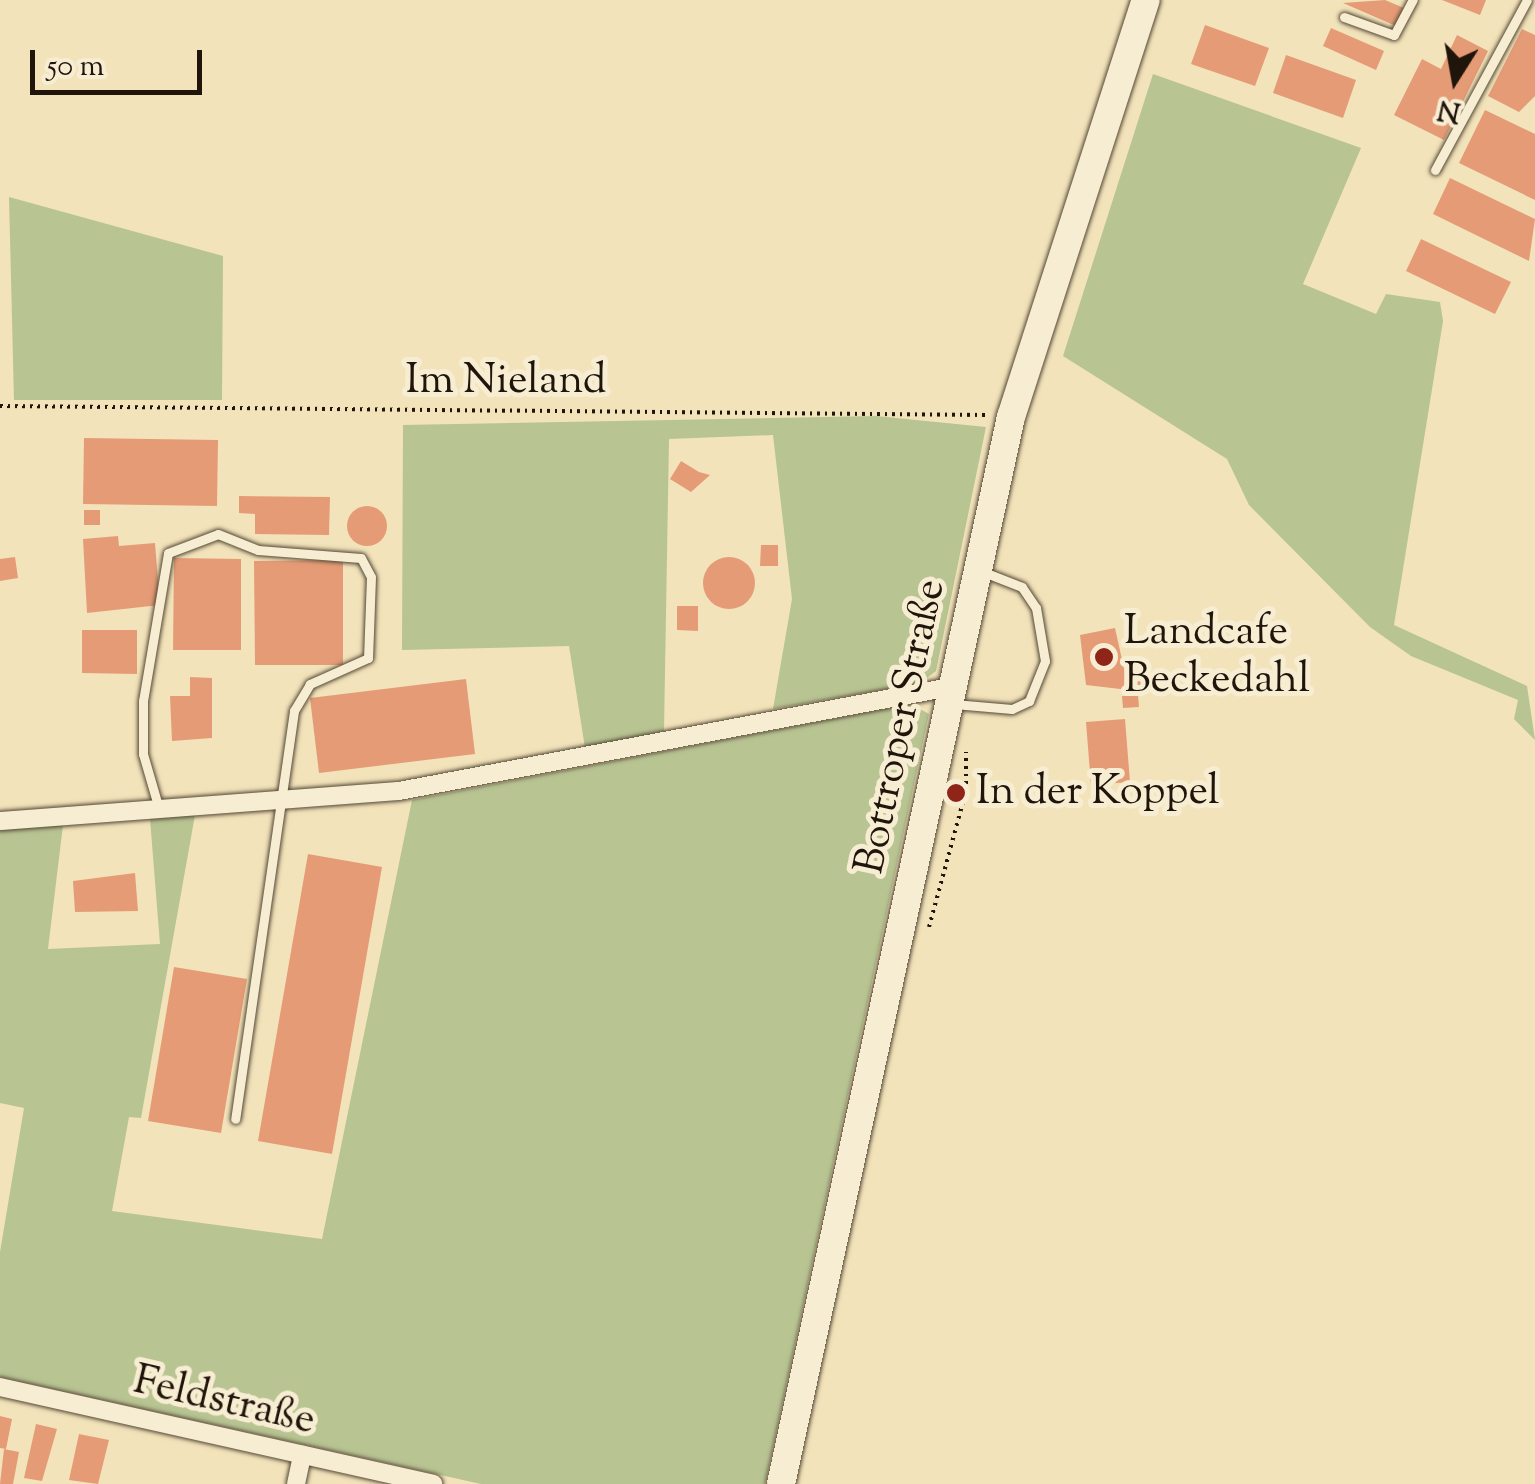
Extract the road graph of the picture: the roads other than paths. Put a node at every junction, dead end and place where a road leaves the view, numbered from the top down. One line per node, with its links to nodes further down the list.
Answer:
1 (1146, 0): 6 (main road, Bottroper Straße)
2 (1413, 0): 4 (lane)
3 (1528, 0): 5 (lane)
4 (1344, 17)
5 (1436, 170)
6 (977, 569): 7 (main road, Bottroper Straße); 7 (lane)
7 (955, 699): 8 (street); 16 (main road, Bottroper Straße)
8 (288, 800): 9 (street); 9 (lane); 11 (lane)
9 (159, 809): 10 (street)
10 (0, 820)
11 (235, 1119)
12 (0, 1387): 13 (street, Feldstraße)
13 (302, 1455): 14 (street); 15 (street, Feldstraße)
14 (296, 1484)
15 (433, 1484)
16 (781, 1484)

